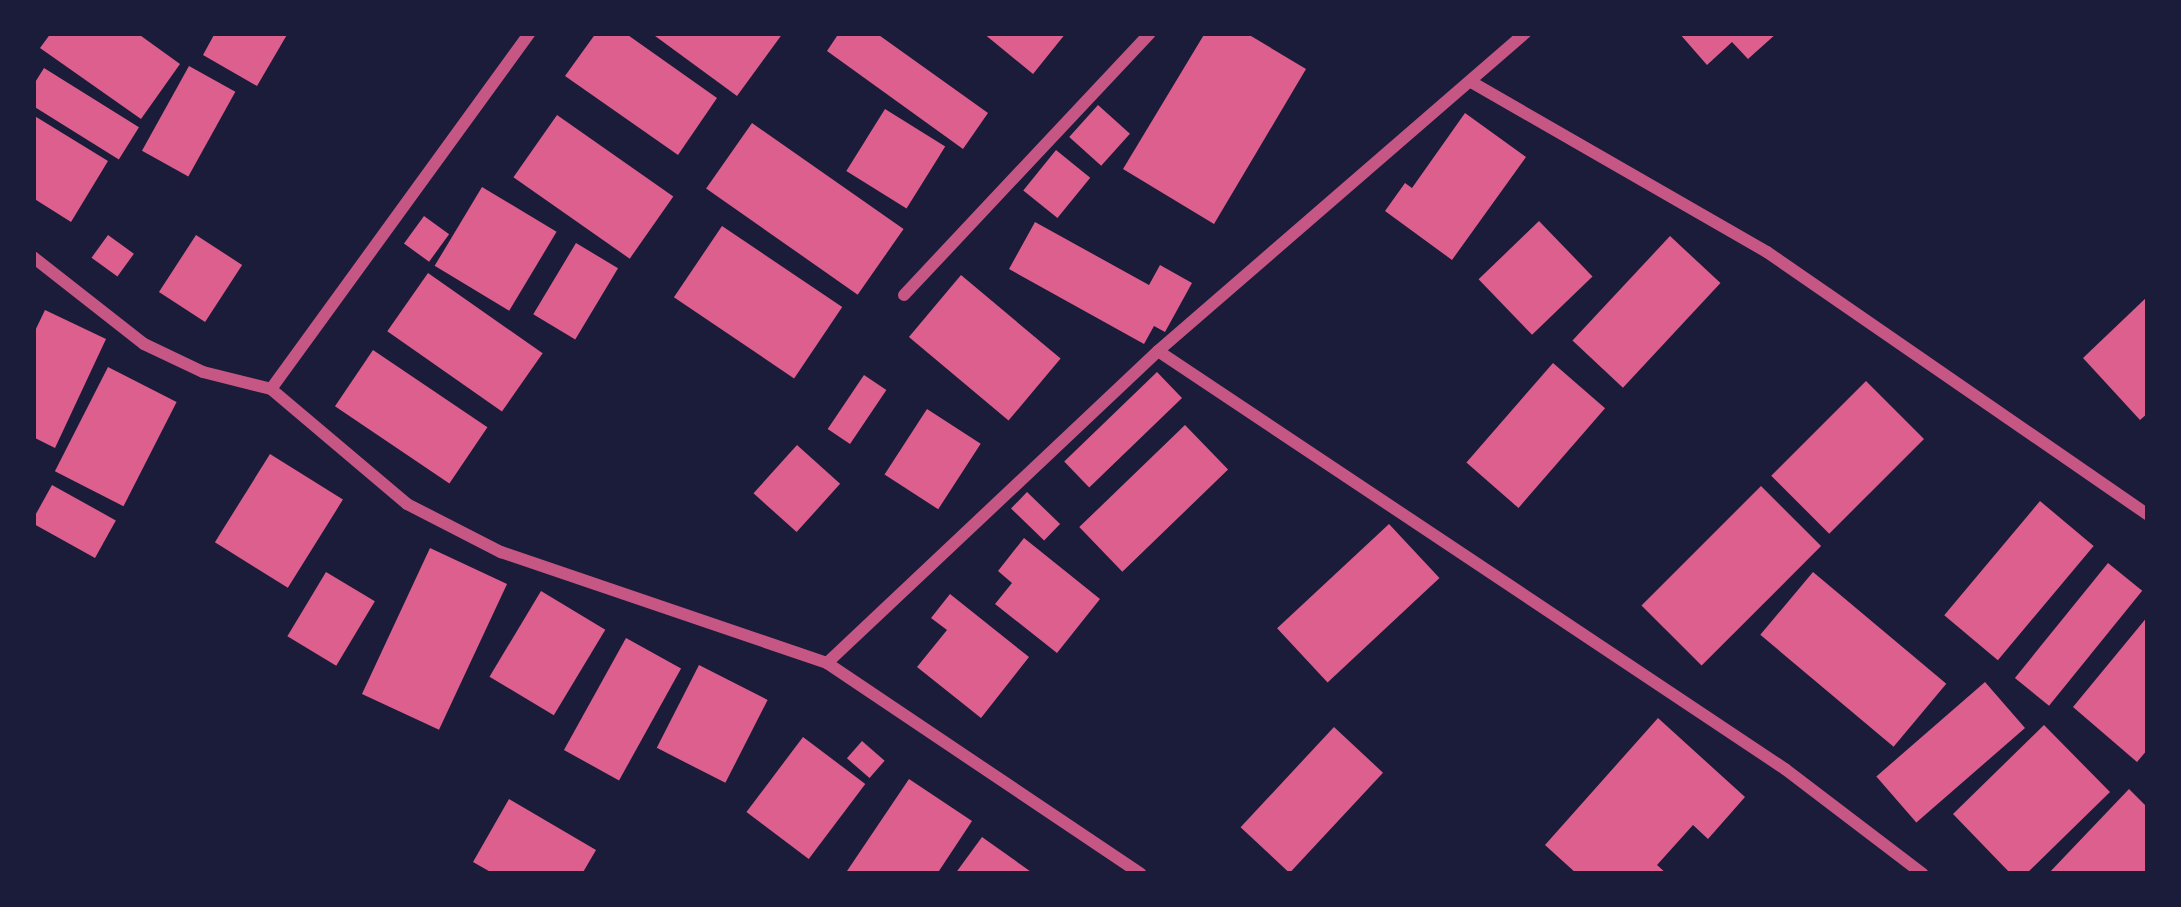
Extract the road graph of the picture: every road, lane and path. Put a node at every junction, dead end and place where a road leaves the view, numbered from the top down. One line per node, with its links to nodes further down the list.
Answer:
1 (530, 33): 8 (street)
2 (1150, 33): 6 (street)
3 (1525, 33): 4 (street)
4 (1473, 83): 7 (street); 9 (street)
5 (33, 257): 8 (street)
6 (904, 295)
7 (1159, 351): 10 (street); 12 (street)
8 (271, 389): 10 (street)
9 (2148, 515)
10 (826, 663): 11 (street)
11 (1141, 874)
12 (1923, 874)

